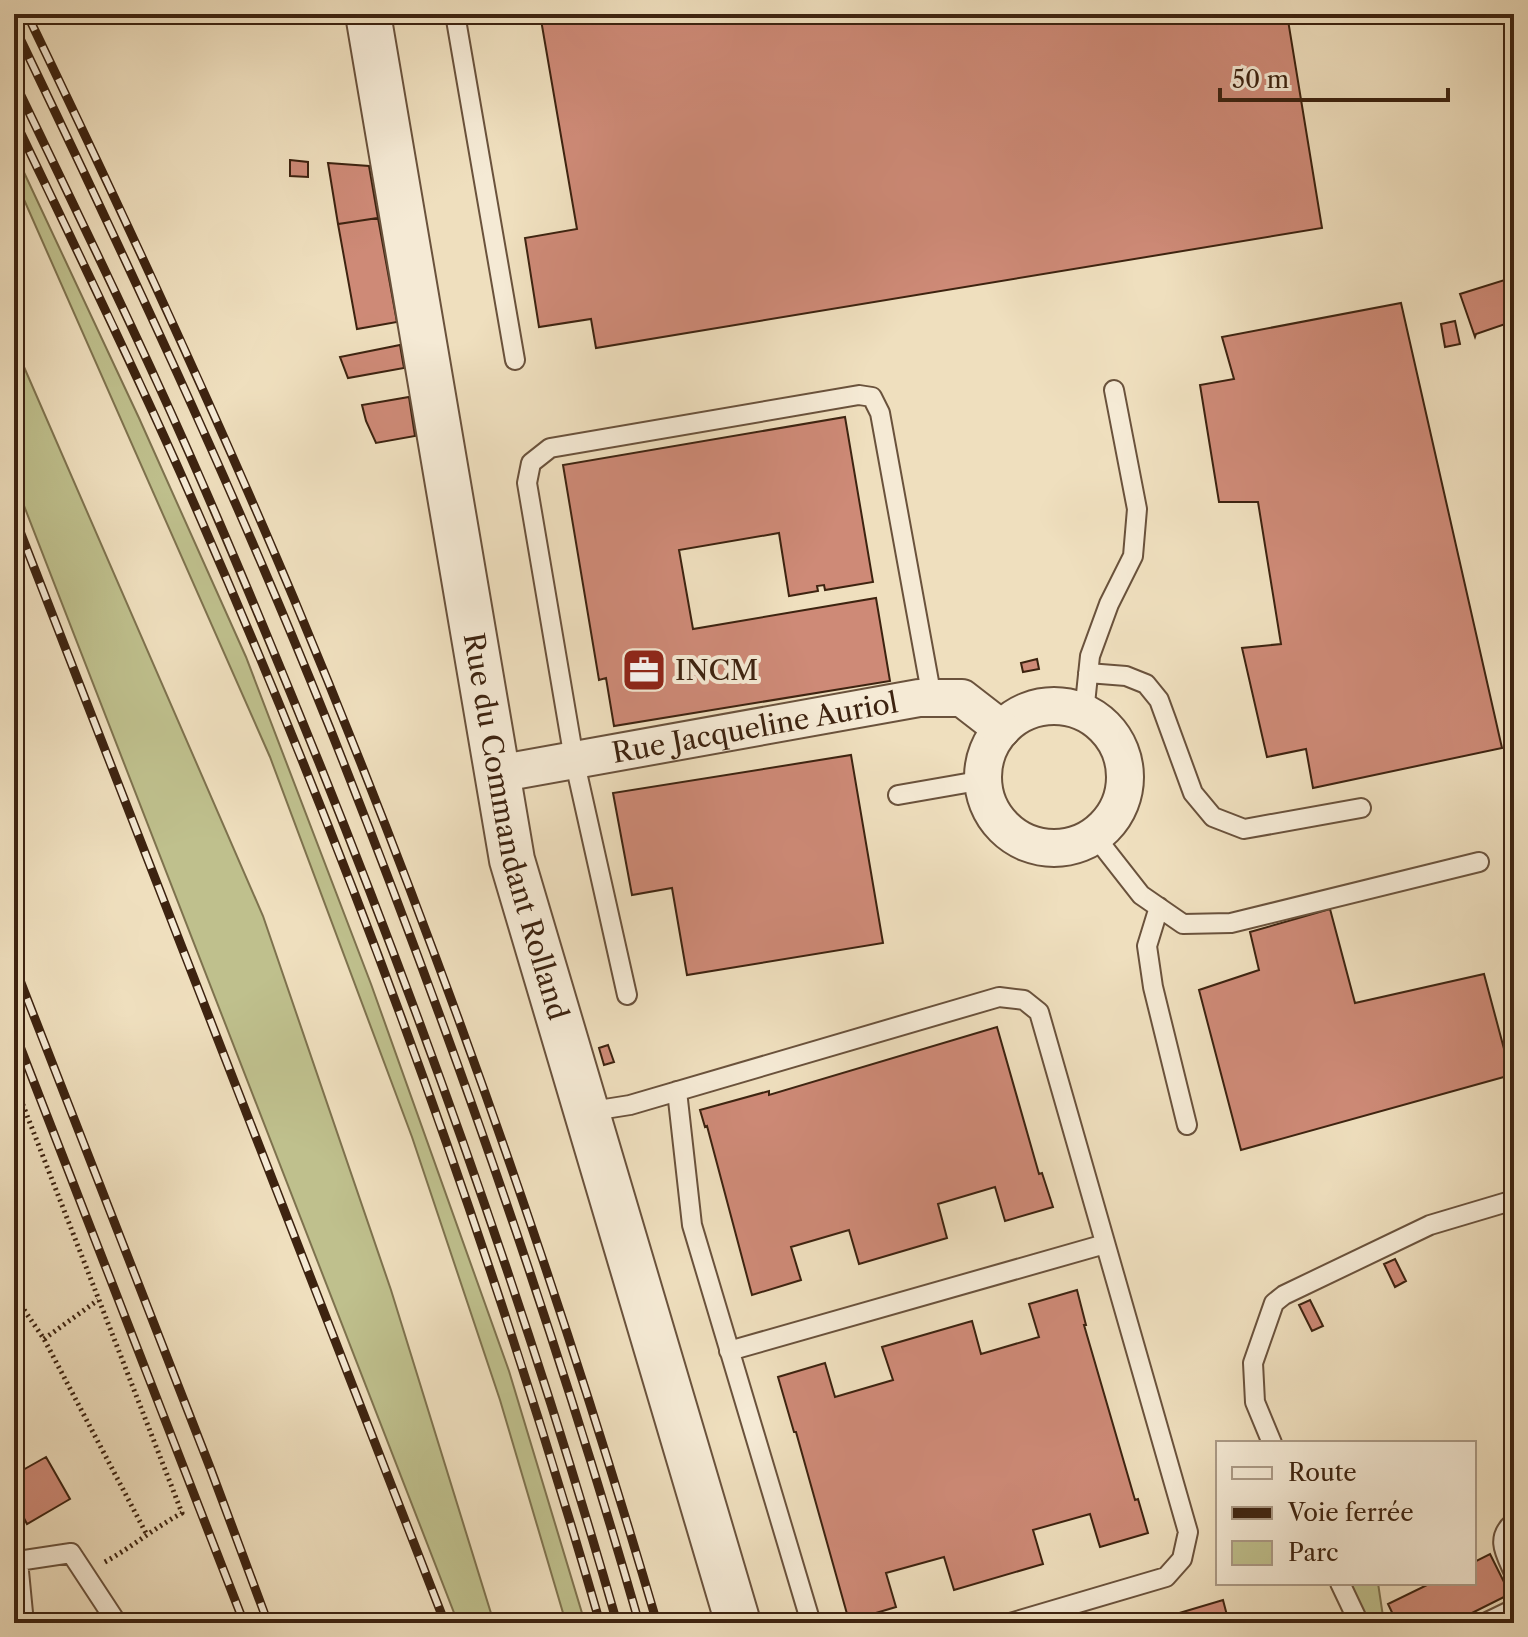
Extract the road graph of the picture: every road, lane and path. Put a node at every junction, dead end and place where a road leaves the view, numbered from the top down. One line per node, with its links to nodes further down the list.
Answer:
1 (368, 14): 10 (street, Rue du Commandant Rolland)
2 (455, 14): 3 (lane)
3 (515, 360)
4 (1114, 390): 5 (lane)
5 (1088, 673): 7 (lane); 13 (lane)
6 (932, 698): 8 (street, Rue Jacqueline Auriol); 9 (street, Rue Jacqueline Auriol); 9 (lane)
7 (1084, 713): 8 (street); 14 (street)
8 (1002, 729): 11 (street)
9 (574, 759): 10 (street, Rue Jacqueline Auriol); 17 (lane)
10 (497, 774): 20 (street, Rue du Commandant Rolland)
11 (984, 780): 12 (lane); 14 (street)
12 (898, 795)
13 (1361, 808)
14 (1094, 835): 16 (lane)
15 (1479, 862): 16 (lane)
16 (1159, 907): 21 (lane)
17 (627, 995)
18 (14, 1082): 25 (path)
19 (677, 1091): 20 (lane); 23 (lane); 27 (lane)
20 (586, 1112): 38 (street, Rue du Commandant Rolland)
21 (1187, 1125)
22 (1514, 1200): 28 (lane)
23 (1105, 1244): 27 (lane); 40 (lane)
24 (14, 1295): 26 (path)
25 (99, 1300): 26 (path); 30 (path)
26 (44, 1339): 30 (path)
27 (729, 1351): 39 (lane)
28 (1271, 1441)
29 (1514, 1522): 33 (lane)
30 (147, 1535): 32 (path)
31 (16, 1557): 32 (lane); 36 (lane)
32 (84, 1573): 37 (lane)
33 (1514, 1573)
34 (1341, 1585): 41 (lane)
35 (1514, 1609): 42 (lane)
36 (24, 1623)
37 (117, 1623)
38 (738, 1623)
39 (811, 1623)
40 (1010, 1623)
41 (1359, 1623)
42 (1485, 1623)

